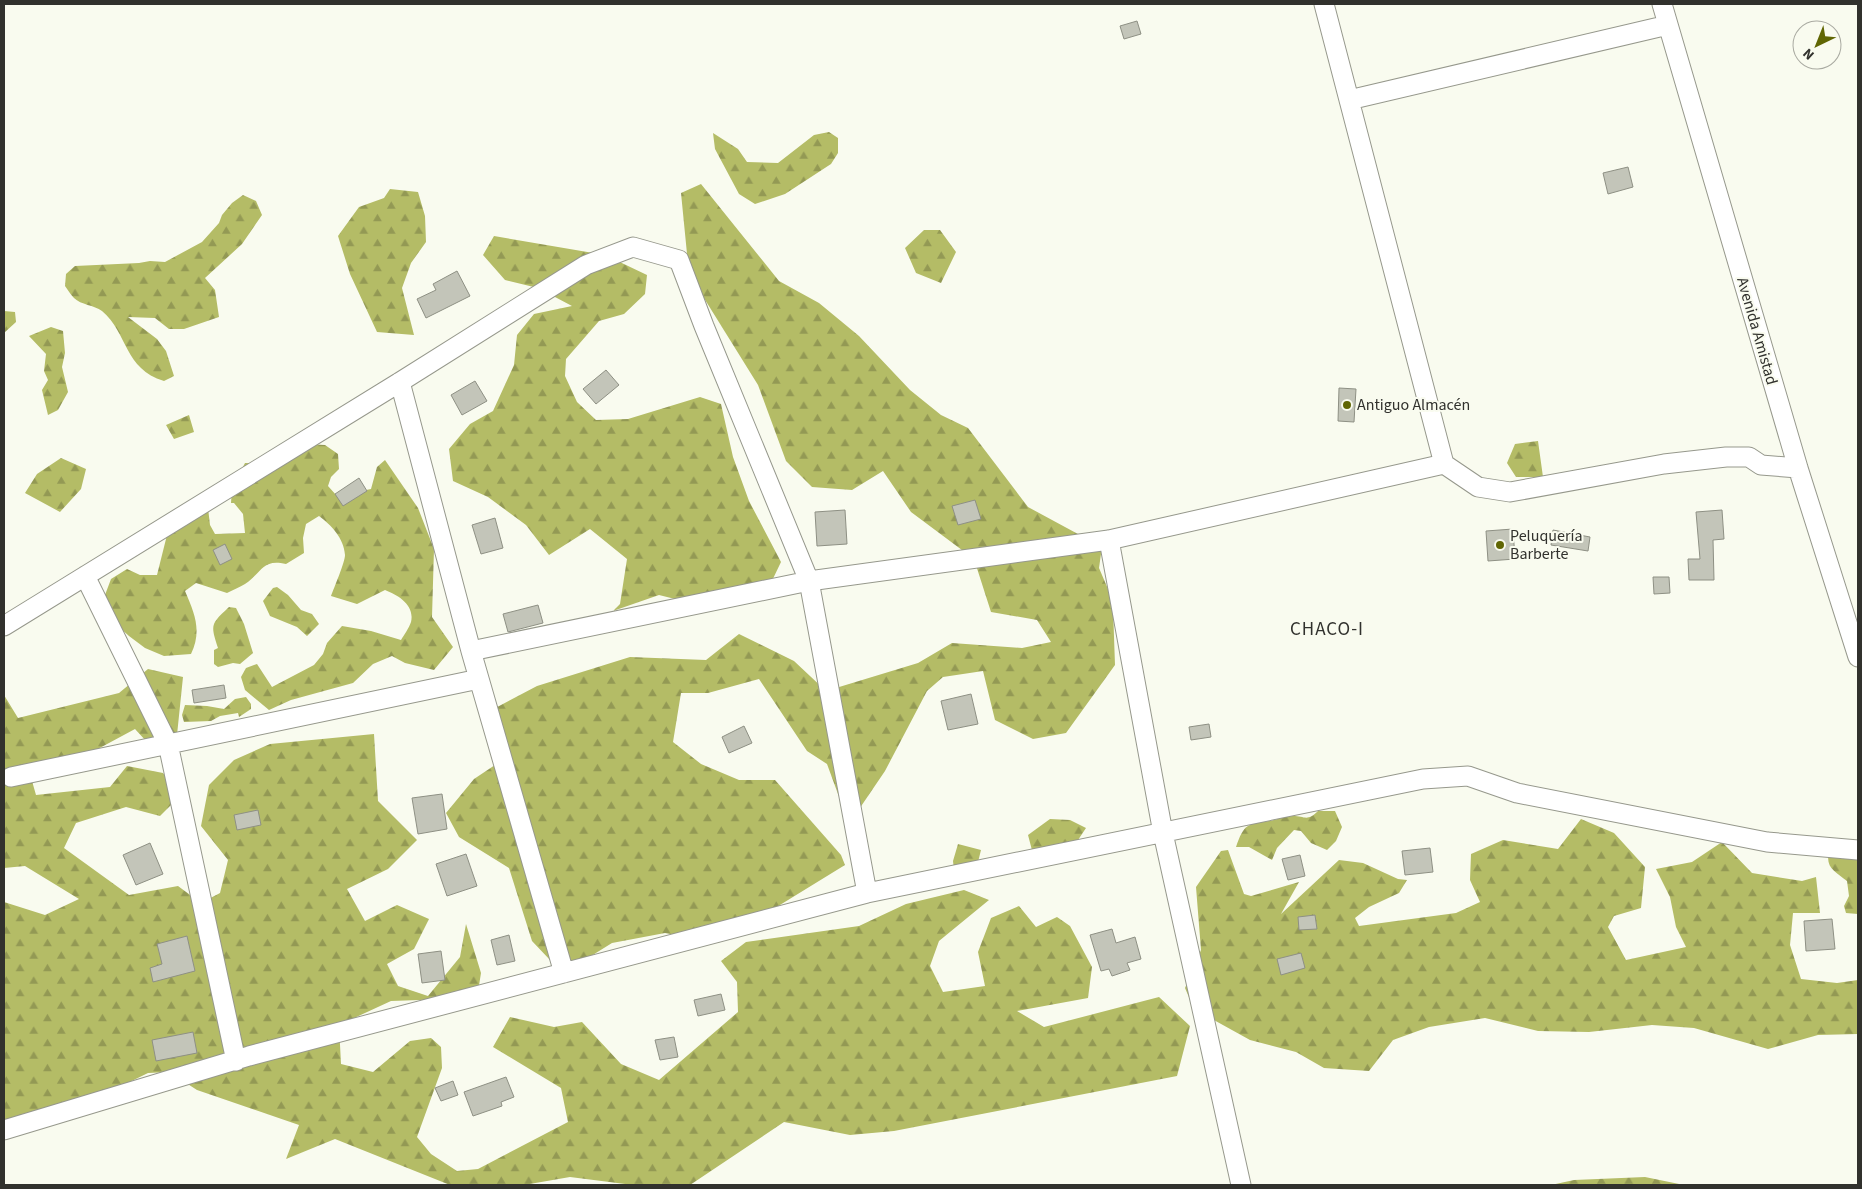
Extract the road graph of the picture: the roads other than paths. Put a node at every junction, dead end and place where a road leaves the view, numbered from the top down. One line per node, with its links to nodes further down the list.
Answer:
1 (1324, 4): 4 (street)
2 (1662, 4): 3 (street, Avenida Amistad)
3 (1668, 26): 4 (street); 7 (street, Avenida Amistad)
4 (1349, 100): 6 (street)
5 (400, 382): 9 (street); 10 (street); 12 (street)
6 (1444, 464): 7 (street); 8 (street)
7 (1798, 468): 13 (street, Avenida Amistad)
8 (1109, 540): 10 (street); 17 (street)
9 (85, 576): 11 (street); 15 (street)
10 (809, 581): 12 (street); 19 (street)
11 (4, 626)
12 (471, 651): 14 (street)
13 (1858, 656)
14 (479, 679): 15 (street); 20 (street)
15 (168, 744): 16 (street); 21 (street)
16 (11, 777)
17 (1163, 834): 18 (street); 19 (street); 23 (street)
18 (1858, 850)
19 (867, 893): 20 (street)
20 (564, 973): 21 (street)
21 (236, 1061): 22 (street)
22 (4, 1130)
23 (1240, 1185)

